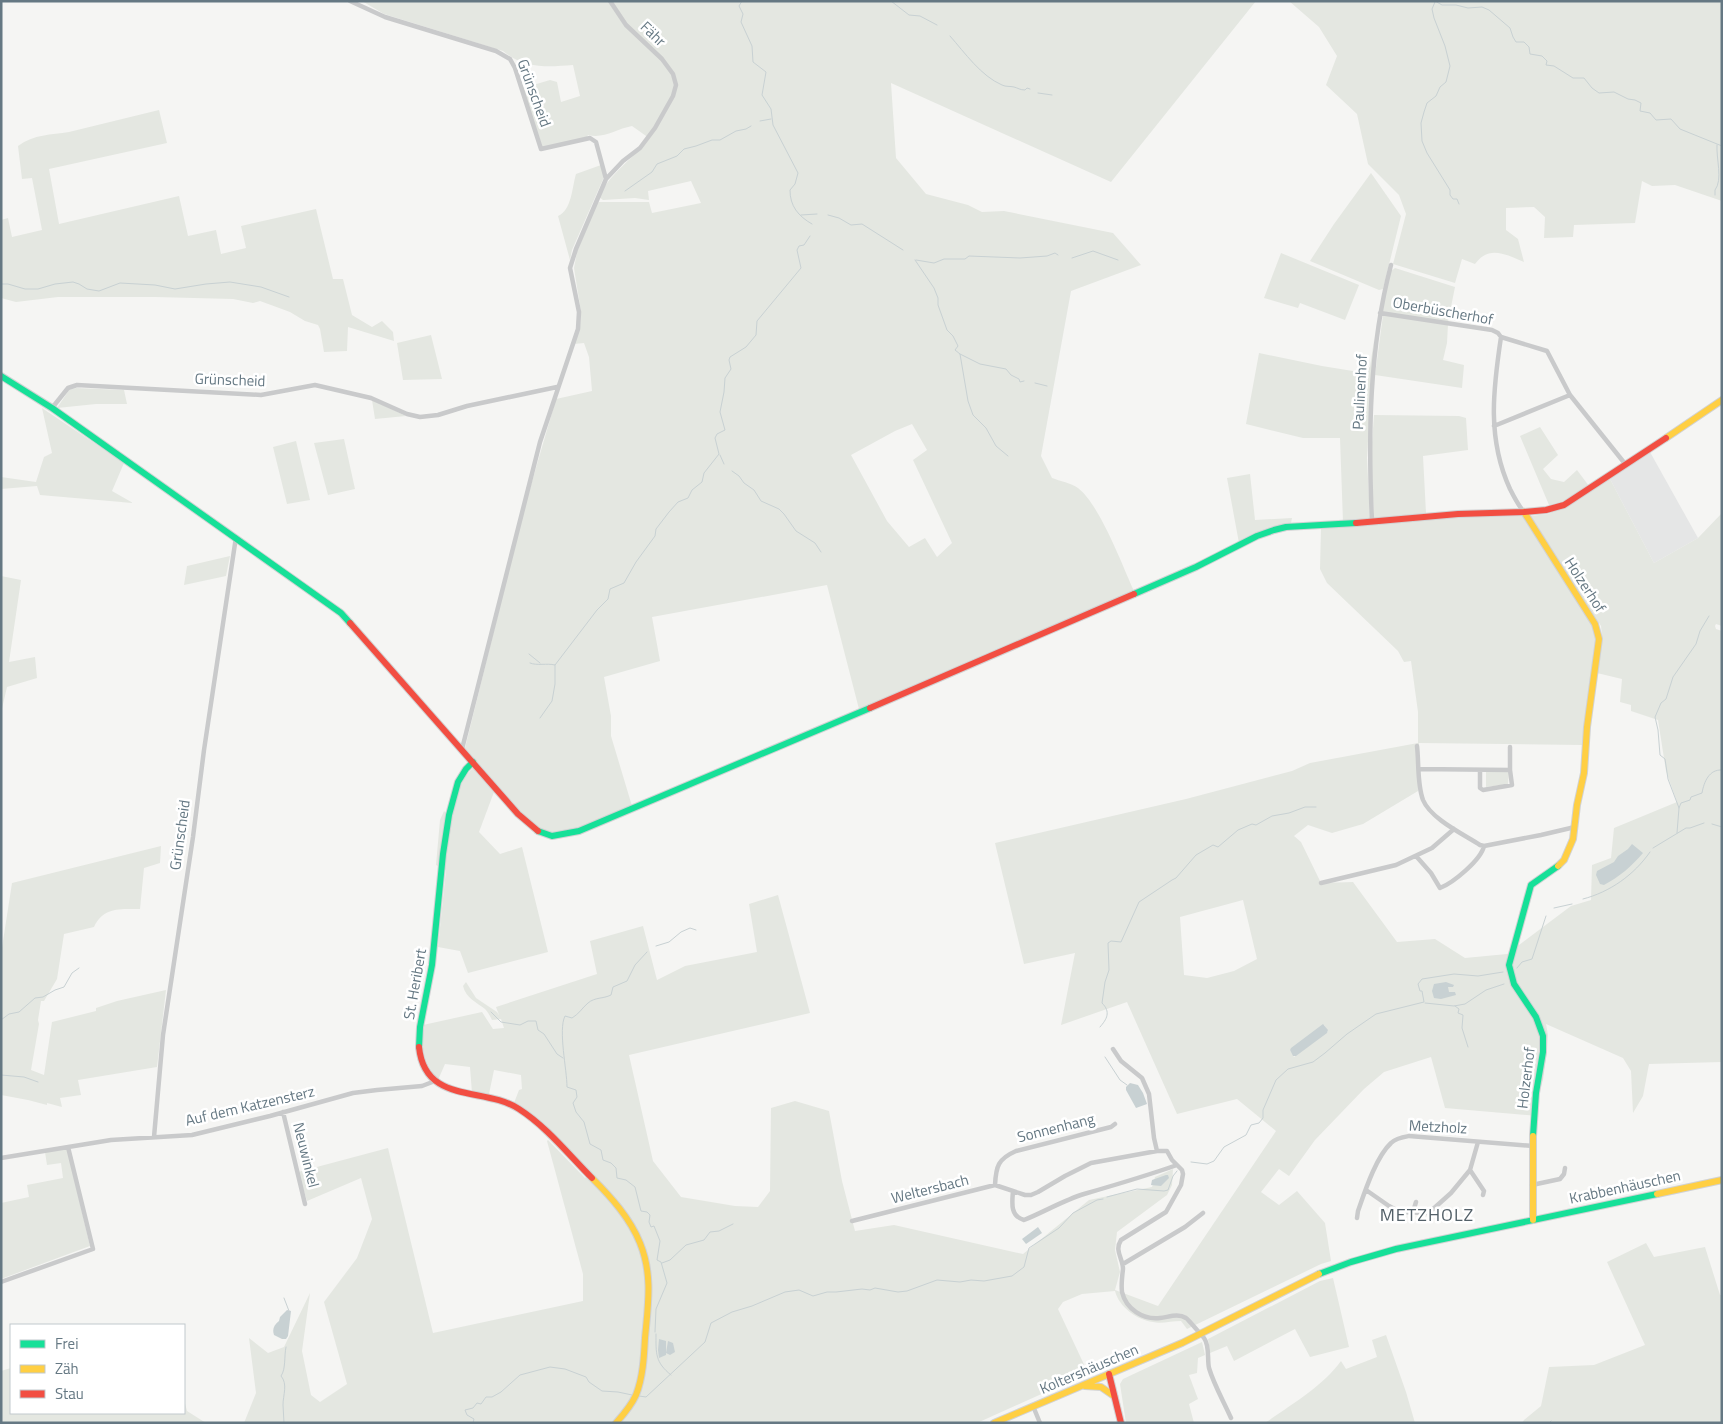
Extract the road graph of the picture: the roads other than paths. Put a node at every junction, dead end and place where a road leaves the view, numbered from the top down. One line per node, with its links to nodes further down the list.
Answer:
1 (350, 1): 3 (street, Grünscheid)
2 (610, 1): 3 (street, Fähr)
3 (606, 179): 8 (street)
4 (1391, 265): 5 (street, Paulinenhof)
5 (1380, 313): 6 (street, Oberbüscherhof); 15 (street, Paulinenhof)
6 (1501, 337): 9 (street, Oberbüscherhof); 12 (street, Oberbüscherhof)
7 (1, 376): 11 (street)
8 (558, 387): 11 (street, Grünscheid); 19 (street)
9 (1570, 395): 12 (street); 13 (street, Oberbüscherhof)
10 (1722, 400): 13 (street)
11 (52, 408): 16 (street)
12 (1494, 426): 14 (street, Oberbüscherhof)
13 (1626, 465): 14 (street)
14 (1524, 512): 15 (street); 24 (street, Holzerhof)
15 (1372, 521): 20 (street)
16 (236, 537): 19 (street); 33 (street, Grünscheid)
17 (1418, 746): 21 (street)
18 (1510, 747): 23 (street)
19 (462, 749): 20 (street)
20 (473, 762): 30 (street, St. Heribert)
21 (1419, 770): 22 (street); 25 (street)
22 (1480, 770): 23 (street); 23 (street)
23 (1510, 770)
24 (1575, 827): 26 (street); 35 (street, Holzerhof)
25 (1454, 829): 26 (street); 27 (street)
26 (1484, 846): 27 (street)
27 (1416, 856): 28 (street)
28 (1321, 884)
29 (1113, 1049): 37 (street)
30 (435, 1081): 31 (street, Auf dem Katzensterz); 63 (street)
31 (283, 1112): 33 (street, Auf dem Katzensterz); 49 (street, Neuwinkel)
32 (1115, 1124): 43 (street, Sonnenhang)
33 (154, 1137): 36 (street, Auf dem Katzensterz)
34 (1478, 1142): 35 (street, Metzholz); 41 (street, Metzholz); 45 (street, Metzholz)
35 (1533, 1146): 44 (street, Holzerhof)
36 (68, 1147): 38 (street, Auf dem Katzensterz); 56 (street)
37 (1157, 1150): 39 (street); 46 (street)
38 (1, 1158)
39 (1177, 1165): 46 (street); 55 (street)
40 (1564, 1168): 44 (street)
41 (1470, 1170): 47 (street); 50 (street, Metzholz)
42 (1722, 1180): 53 (street, Krabbenhäuschen)
43 (995, 1185): 46 (street); 54 (street, Weltersbach)
44 (1532, 1185): 53 (street, Holzerhof)
45 (1366, 1190): 50 (street, Metzholz); 52 (street, Metzholz)
46 (1013, 1191)
47 (1483, 1195)
48 (1416, 1202): 50 (street)
49 (305, 1204)
50 (1413, 1212)
51 (1203, 1213): 55 (street)
52 (1357, 1218)
53 (1533, 1220): 57 (street, Koltershäuschen)
54 (852, 1221)
55 (1123, 1264): 57 (street)
56 (1, 1282)
57 (1197, 1336): 58 (street, Koltershäuschen); 62 (street)
58 (1109, 1374): 59 (street, Koltershäuschen); 60 (street)
59 (1082, 1386): 60 (street); 61 (street, Koltershäuschen)
60 (1115, 1397): 66 (street)
61 (1033, 1406): 64 (street, Koltershäuschen); 65 (street)
62 (1231, 1418)
63 (616, 1423)
64 (994, 1423)
65 (1040, 1423)
66 (1121, 1423)

